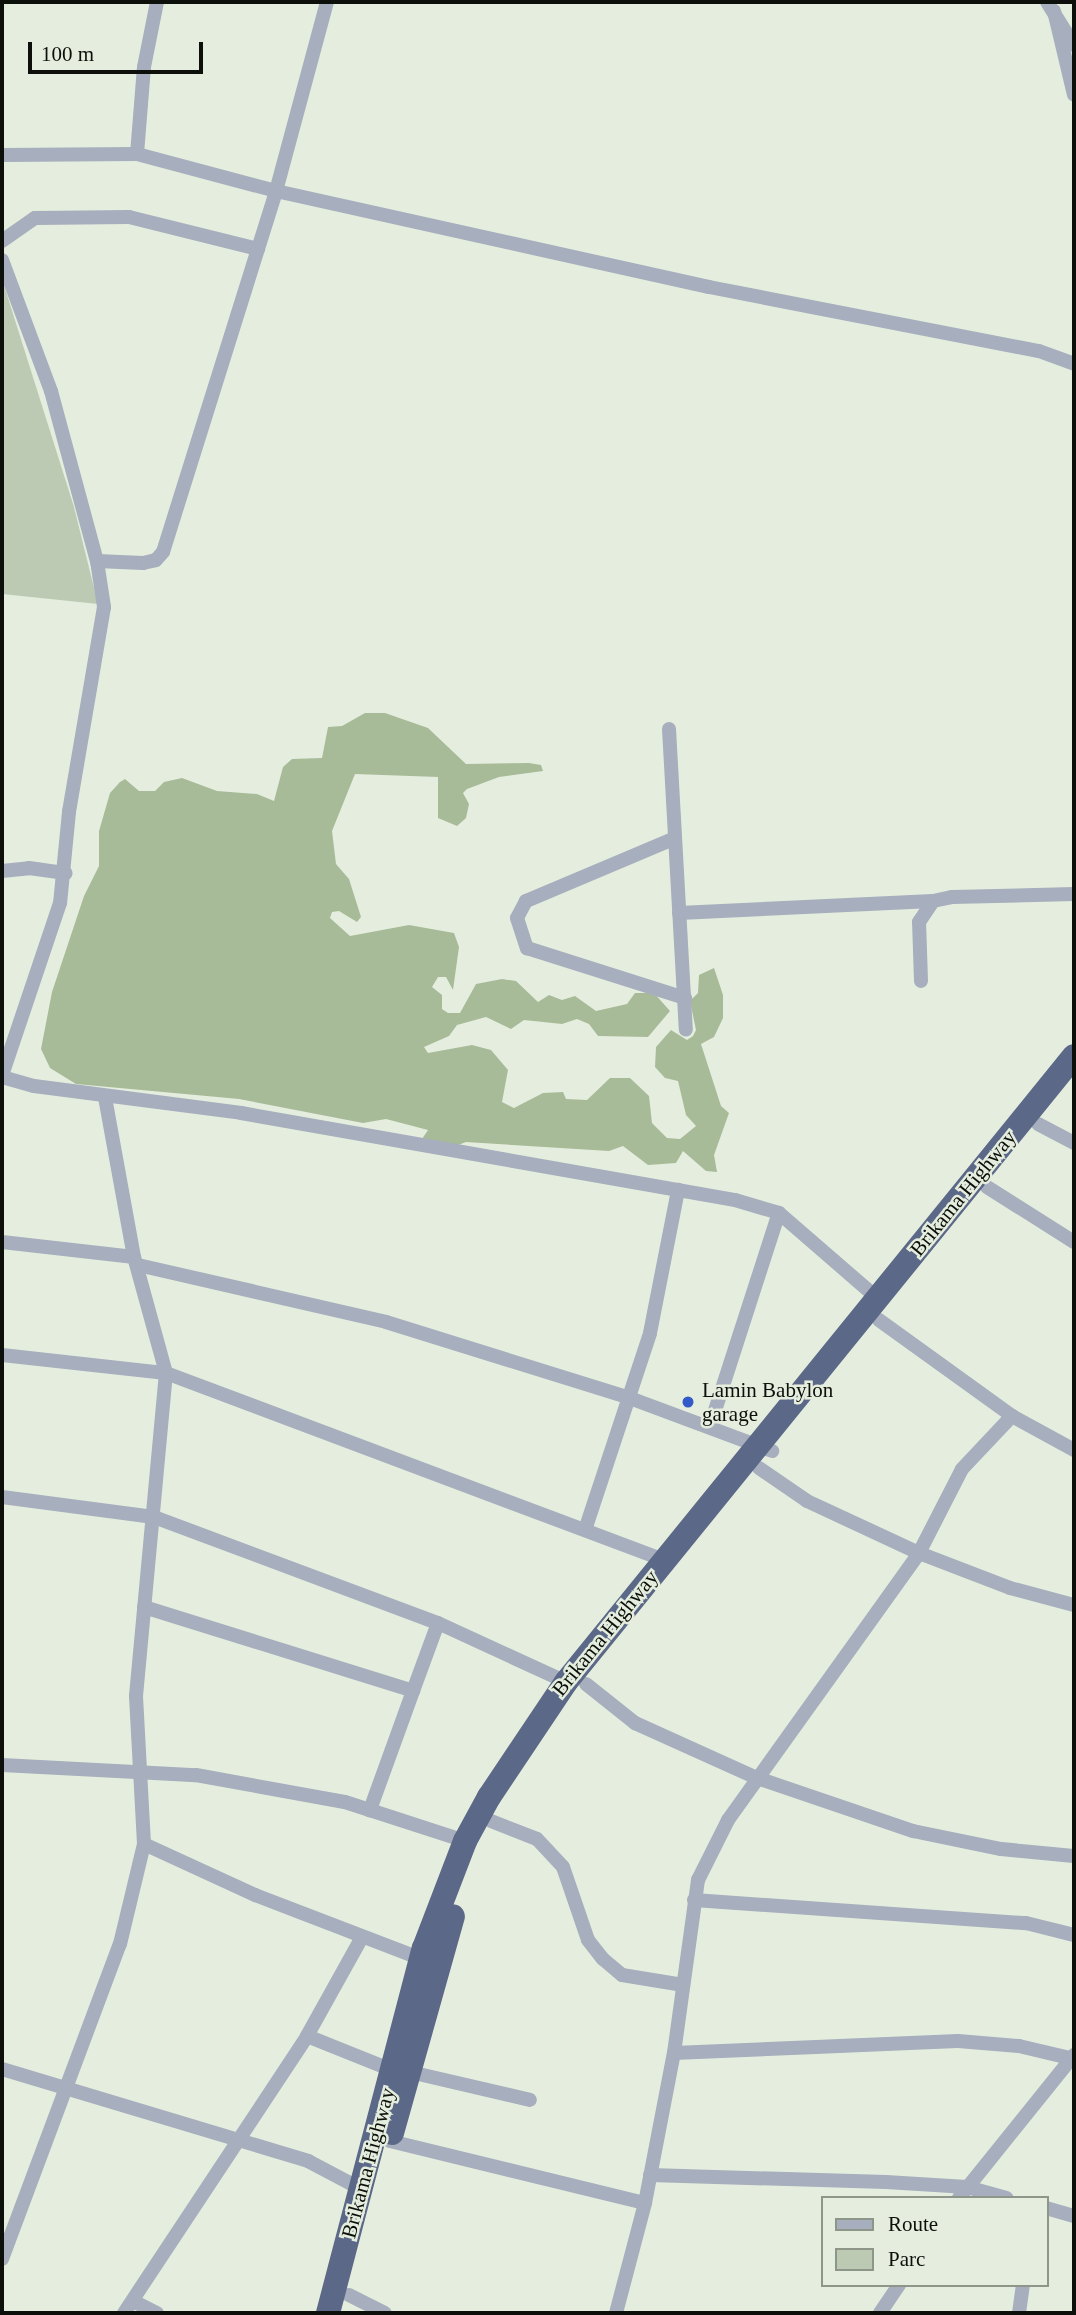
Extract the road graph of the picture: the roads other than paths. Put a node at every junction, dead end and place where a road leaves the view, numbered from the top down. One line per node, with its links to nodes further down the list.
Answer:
1 (157, 2): 6 (street)
2 (327, 2): 8 (street)
3 (1050, 7): 4 (street); 5 (street)
4 (1074, 46)
5 (1074, 95)
6 (137, 154): 7 (street); 8 (street)
7 (2, 155)
8 (276, 191): 10 (street); 12 (street)
9 (2, 241): 10 (street)
10 (258, 249): 13 (street)
11 (2, 260): 13 (street)
12 (1074, 364)
13 (97, 561): 17 (street)
14 (669, 729): 15 (street)
15 (673, 839): 20 (street); 22 (street)
16 (2, 871): 17 (street)
17 (66, 873): 25 (street)
18 (1074, 894): 19 (street)
19 (933, 901): 20 (street); 21 (street)
20 (679, 913): 22 (street)
21 (921, 981)
22 (685, 998): 23 (street)
23 (686, 1030)
24 (1074, 1056): 36 (highway, Brikama Highway)
25 (2, 1076): 27 (street)
26 (1074, 1079): 28 (highway, Brikama Highway)
27 (105, 1098): 31 (street); 35 (street)
28 (1038, 1124): 29 (street); 30 (highway, Brikama Highway)
29 (1074, 1143)
30 (987, 1187): 34 (street); 36 (highway, Brikama Highway)
31 (678, 1189): 32 (street); 39 (street)
32 (779, 1213): 36 (street); 41 (street)
33 (2, 1242): 35 (street)
34 (1074, 1242)
35 (136, 1261): 38 (street); 39 (street)
36 (878, 1309): 40 (street); 43 (highway, Brikama Highway)
37 (2, 1355): 38 (street)
38 (166, 1373): 45 (street); 46 (street)
39 (627, 1397): 41 (street); 46 (street)
40 (1012, 1416): 42 (street); 47 (street)
41 (710, 1426): 43 (street)
42 (1074, 1450)
43 (762, 1455): 47 (street); 48 (highway, Brikama Highway); 52 (highway, Brikama Highway)
44 (2, 1497): 45 (street)
45 (154, 1517): 50 (street); 51 (street)
46 (585, 1530): 48 (street)
47 (919, 1553): 49 (street); 56 (street)
48 (664, 1560): 52 (highway, Brikama Highway)
49 (1074, 1605)
50 (144, 1607): 53 (street); 55 (street)
51 (438, 1623): 52 (street); 53 (street)
52 (576, 1683): 56 (street); 58 (highway, Brikama Highway); 59 (highway, Brikama Highway)
53 (413, 1691): 57 (street)
54 (2, 1765): 55 (street)
55 (138, 1771): 57 (street); 60 (street)
56 (757, 1777): 61 (street); 62 (street)
57 (370, 1810): 59 (street)
58 (491, 1821): 66 (street); 71 (highway, Brikama Highway)
59 (465, 1841): 65 (highway, Brikama Highway)
60 (144, 1844): 64 (street); 72 (street)
61 (1074, 1856)
62 (694, 1900): 63 (street); 66 (street)
63 (1074, 1935)
64 (362, 1937): 65 (street); 67 (street)
65 (422, 1959): 71 (highway, Brikama Highway)
66 (683, 1985): 68 (street)
67 (307, 2036): 71 (street); 74 (street)
68 (674, 2053): 69 (street); 76 (street)
69 (1073, 2057): 78 (street)
70 (2, 2069): 72 (street)
71 (401, 2071): 73 (street); 75 (highway, Brikama Highway); 77 (highway, Brikama Highway)
72 (67, 2088): 74 (street); 83 (street)
73 (530, 2100)
74 (240, 2139): 77 (street); 87 (street)
75 (390, 2141): 80 (street); 86 (highway, Brikama Highway)
76 (650, 2175): 78 (street); 80 (street)
77 (360, 2189): 89 (highway, Brikama Highway)
78 (963, 2192): 79 (street)
79 (992, 2196)
80 (645, 2203): 91 (street)
81 (1048, 2209): 82 (street)
82 (1074, 2216)
83 (2, 2259)
84 (898, 2287): 92 (street)
85 (1023, 2287): 93 (street)
86 (347, 2304): 90 (street)
87 (129, 2307): 88 (street)
88 (158, 2313)
89 (328, 2313)
90 (385, 2313)
91 (616, 2313)
92 (880, 2313)
93 (1019, 2313)

